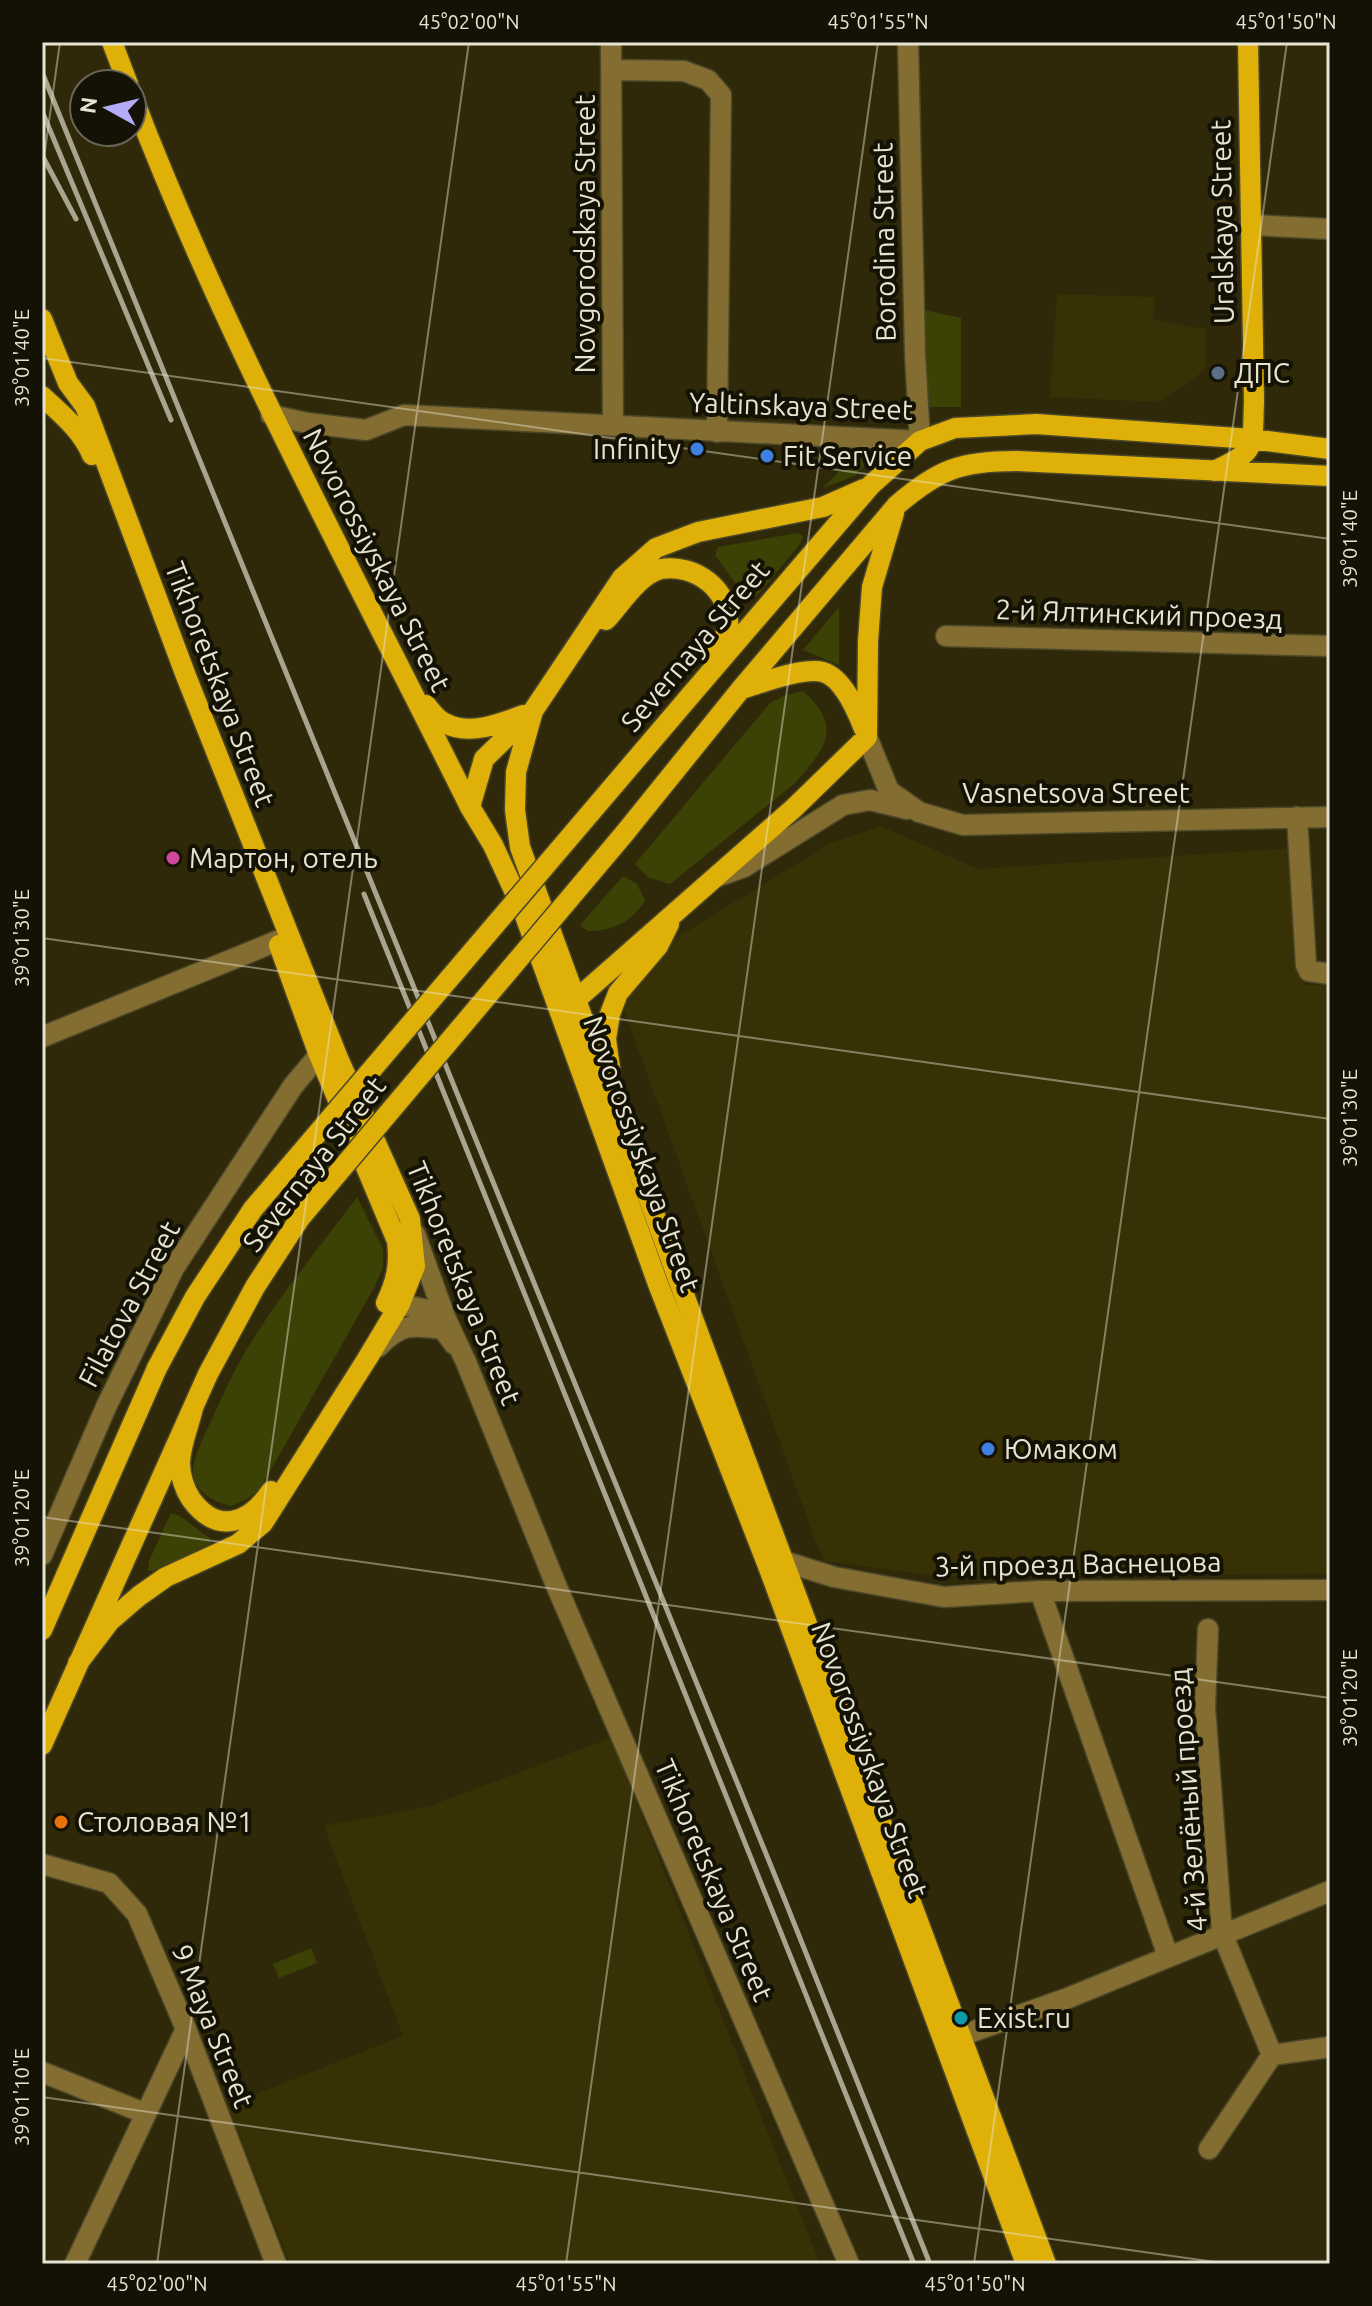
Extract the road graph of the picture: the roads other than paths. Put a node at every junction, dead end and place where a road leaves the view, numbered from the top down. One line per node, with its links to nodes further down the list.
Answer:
1 (112, 42): 5 (main road)
2 (611, 42): 6 (street, Novgorodskaya Street)
3 (908, 42): 16 (street, Borodina Street)
4 (1248, 42): 8 (main road, Uralskaya Street)
5 (122, 68)
6 (613, 70): 13 (street, Novgorodskaya Street); 14 (street)
7 (148, 137): 12 (main road, Novorossiyskaya Street)
8 (1251, 225): 9 (street); 15 (main road, Uralskaya Street)
9 (1330, 229)
10 (42, 319): 43 (main road, Tikhoretskaya Street)
11 (42, 396): 37 (main road, Tikhoretskaya Street)
12 (271, 415): 13 (street, Yaltinskaya Street); 27 (main road, Novorossiyskaya Street)
13 (613, 426): 14 (street, Yaltinskaya Street)
14 (717, 432): 16 (street, Yaltinskaya Street)
15 (1252, 439): 16 (main road, Yaltinskaya Street); 17 (main road, Yaltinskaya Street); 18 (main road)
16 (920, 441): 20 (main road, Severnaya Street)
17 (1330, 449)
18 (1210, 473): 19 (main road); 21 (main road, Severnaya Street)
19 (1330, 476)
20 (871, 485): 24 (main road, Severnaya Street); 25 (main road, Severnaya Street)
21 (897, 505): 26 (main road, Severnaya Street); 29 (main road)
22 (946, 636): 23 (street, 2-й Ялтинский проезд)
23 (1330, 646)
24 (565, 666): 25 (main road); 28 (main road, Severnaya Street)
25 (706, 677): 55 (main road, Severnaya Street, bridge)
26 (741, 689): 29 (main road); 49 (main road, Severnaya Street, bridge)
27 (412, 690): 28 (main road); 30 (main road, Novorossiyskaya Street)
28 (533, 711): 30 (main road, Severnaya Street); 36 (main road, Severnaya Street)
29 (867, 737): 31 (street, Vasnetsova Street); 34 (main road)
30 (470, 807): 39 (main road, Novorossiyskaya Street)
31 (919, 812): 32 (street, Vasnetsova Street); 34 (street)
32 (1297, 817): 33 (street, Vasnetsova Street); 38 (street)
33 (1330, 817)
34 (716, 877): 35 (main road)
35 (674, 913): 39 (main road); 42 (main road)
36 (544, 914): 39 (main road, Novorossiyskaya Street)
37 (277, 941): 40 (street); 41 (main road, Tikhoretskaya Street)
38 (1330, 974)
39 (569, 1005): 42 (main road, Novorossiyskaya Street); 51 (main road, Novorossiyskaya Street)
40 (42, 1037)
41 (319, 1055): 44 (main road, Tikhoretskaya Street); 50 (street, Filatova Street)
42 (612, 1100): 51 (main road, Novorossiyskaya Street)
43 (410, 1219): 45 (main road); 47 (street, Tikhoretskaya Street)
44 (397, 1241): 45 (street); 46 (main road)
45 (415, 1271): 46 (main road); 47 (street)
46 (394, 1303): 47 (street); 48 (main road); 49 (main road)
47 (444, 1323): 48 (street); 71 (street, Tikhoretskaya Street)
48 (367, 1359): 56 (main road)
49 (193, 1408): 56 (main road, Severnaya Street)
50 (44, 1544)
51 (775, 1564): 53 (street, 3-й проезд Васнецова); 63 (main road, Novorossiyskaya Street)
52 (1330, 1590): 53 (street, 3-й проезд Васнецова)
53 (1040, 1591): 61 (street)
54 (1208, 1629): 60 (street, 4-й Зелёный проезд)
55 (42, 1630)
56 (78, 1663): 57 (main road, Severnaya Street)
57 (42, 1745)
58 (42, 1864): 62 (street, 9 Maya Street)
59 (1330, 1891): 60 (street)
60 (1222, 1933): 61 (street); 65 (street, 4-й Зелёный проезд)
61 (1168, 1956): 63 (street)
62 (186, 2029): 67 (street); 70 (street, 9 Maya Street)
63 (951, 2039): 72 (main road, Novorossiyskaya Street); 73 (main road, Novorossiyskaya Street)
64 (1330, 2047): 65 (street)
65 (1272, 2055): 68 (street)
66 (42, 2072): 67 (street)
67 (144, 2113): 69 (street)
68 (1209, 2149)
69 (75, 2264)
70 (276, 2264)
71 (849, 2264)
72 (1026, 2264)
73 (1046, 2264)

